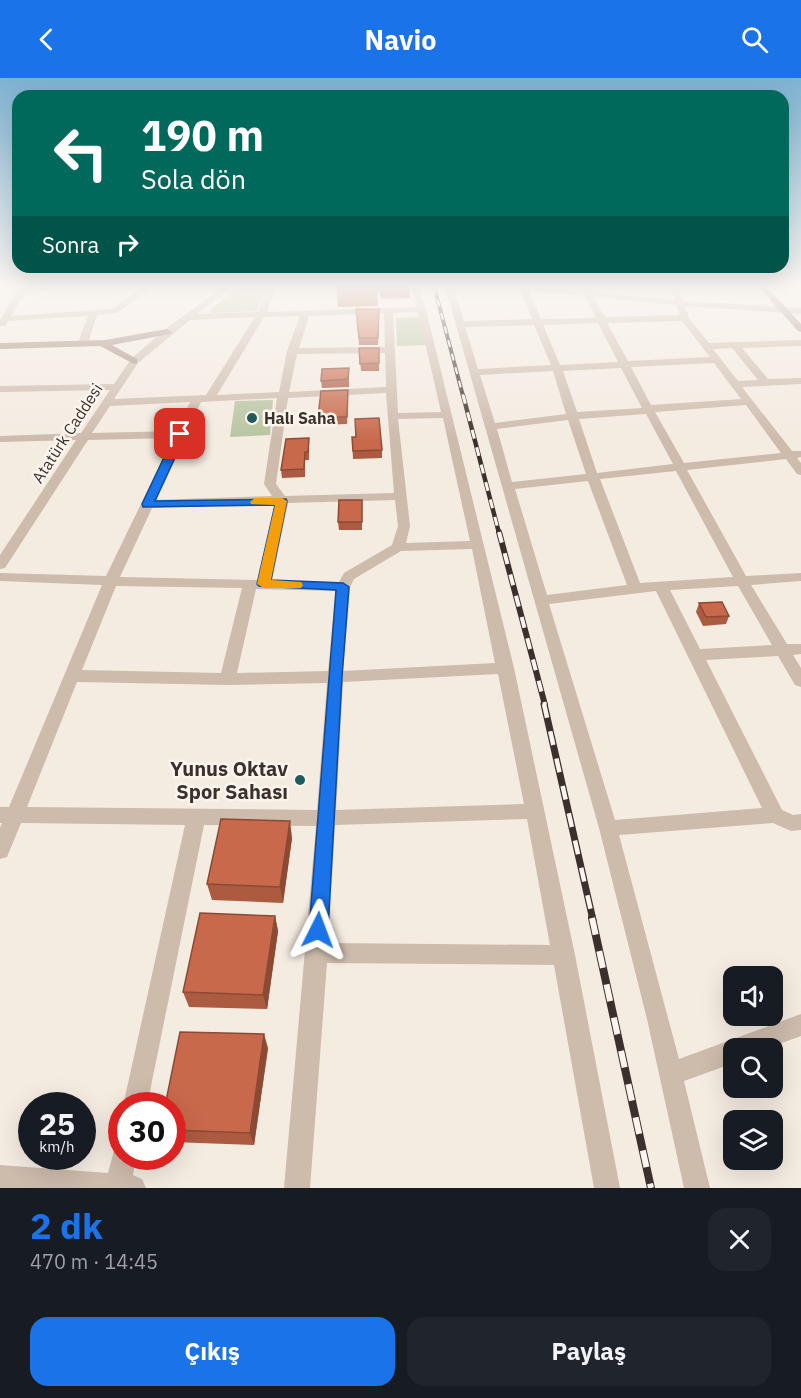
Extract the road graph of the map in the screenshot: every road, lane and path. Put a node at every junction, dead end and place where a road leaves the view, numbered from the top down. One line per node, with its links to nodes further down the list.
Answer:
1 (85, 338): 12 (street)
2 (147, 338): 13 (street)
3 (160, 338): 21 (street, Atatürk Caddesi)
4 (245, 338): 32 (street)
5 (297, 338): 19 (street)
6 (389, 338): 18 (street)
7 (429, 338): 36 (street)
8 (464, 338): 24 (street)
9 (544, 338): 23 (street)
10 (610, 338): 22 (street)
11 (700, 338): 17 (street)
12 (83, 343): 13 (street); 16 (street)
13 (101, 343): 21 (street)
14 (801, 343): 15 (street)
15 (735, 345): 17 (street); 25 (street)
16 (0, 346)
17 (706, 346): 20 (street)
18 (390, 350): 19 (street); 30 (street)
19 (292, 351): 31 (street)
20 (716, 360): 22 (street); 27 (street)
21 (134, 361): 28 (street, Atatürk Caddesi)
22 (623, 363): 23 (street); 35 (street)
23 (556, 366): 24 (street); 38 (street)
24 (474, 372): 39 (street)
25 (765, 382): 26 (street); 27 (street)
26 (799, 383)
27 (734, 384): 33 (street)
28 (117, 387): 29 (street); 34 (street, Atatürk Caddesi)
29 (0, 389)
30 (392, 390): 31 (street); 37 (street)
31 (282, 395): 32 (street); 49 (street)
32 (203, 399): 34 (street); 40 (street)
33 (748, 402): 35 (street); 43 (street)
34 (106, 404): 41 (street, Atatürk Caddesi)
35 (649, 410): 38 (street); 44 (street)
36 (447, 415): 37 (street); 51 (street)
37 (393, 416): 48 (street)
38 (573, 416): 39 (street); 46 (street)
39 (490, 427): 47 (street)
40 (180, 434): 41 (street); 50 (street)
41 (86, 436): 42 (street); 53 (street, Atatürk Caddesi)
42 (0, 439)
43 (795, 455): 44 (street); 45 (street)
44 (681, 466): 46 (street); 56 (street)
45 (801, 471)
46 (593, 477): 47 (street); 61 (street)
47 (507, 486): 62 (street)
48 (401, 496): 49 (street); 52 (street)
49 (282, 501): 50 (street); 58 (street)
50 (147, 504): 57 (street)
51 (477, 545): 52 (street); 66 (street)
52 (398, 547): 60 (street)
53 (0, 565)
54 (0, 577): 57 (street)
55 (801, 577): 56 (street)
56 (742, 581): 59 (street); 64 (street)
57 (110, 583): 58 (street); 67 (street)
58 (257, 583): 60 (street); 69 (street)
59 (661, 586): 61 (street); 65 (street)
60 (343, 587): 68 (street)
61 (635, 588): 62 (street)
62 (541, 600): 77 (street)
63 (801, 649): 64 (street)
64 (782, 651): 65 (street); 70 (street)
65 (697, 655): 73 (street)
66 (506, 668): 68 (street); 71 (street)
67 (72, 676): 69 (street); 72 (street)
68 (334, 677): 69 (street); 75 (street)
69 (228, 679)
70 (801, 681)
71 (536, 811): 75 (street); 80 (street)
72 (8, 815): 74 (street); 78 (street)
73 (775, 815): 76 (street); 77 (street)
74 (196, 818): 75 (street); 85 (street)
75 (325, 818): 79 (street)
76 (801, 822)
77 (608, 828): 84 (street)
78 (0, 851)
79 (317, 953): 80 (street); 90 (street)
80 (564, 955): 91 (street)
81 (801, 1025): 82 (street)
82 (766, 1038)
83 (723, 1055): 84 (street)
84 (671, 1074): 92 (street)
85 (138, 1092)
86 (124, 1170): 89 (street)
87 (0, 1178): 88 (street)
88 (68, 1185): 89 (street)
89 (125, 1187)
90 (297, 1188)
91 (607, 1188)
92 (697, 1188)

